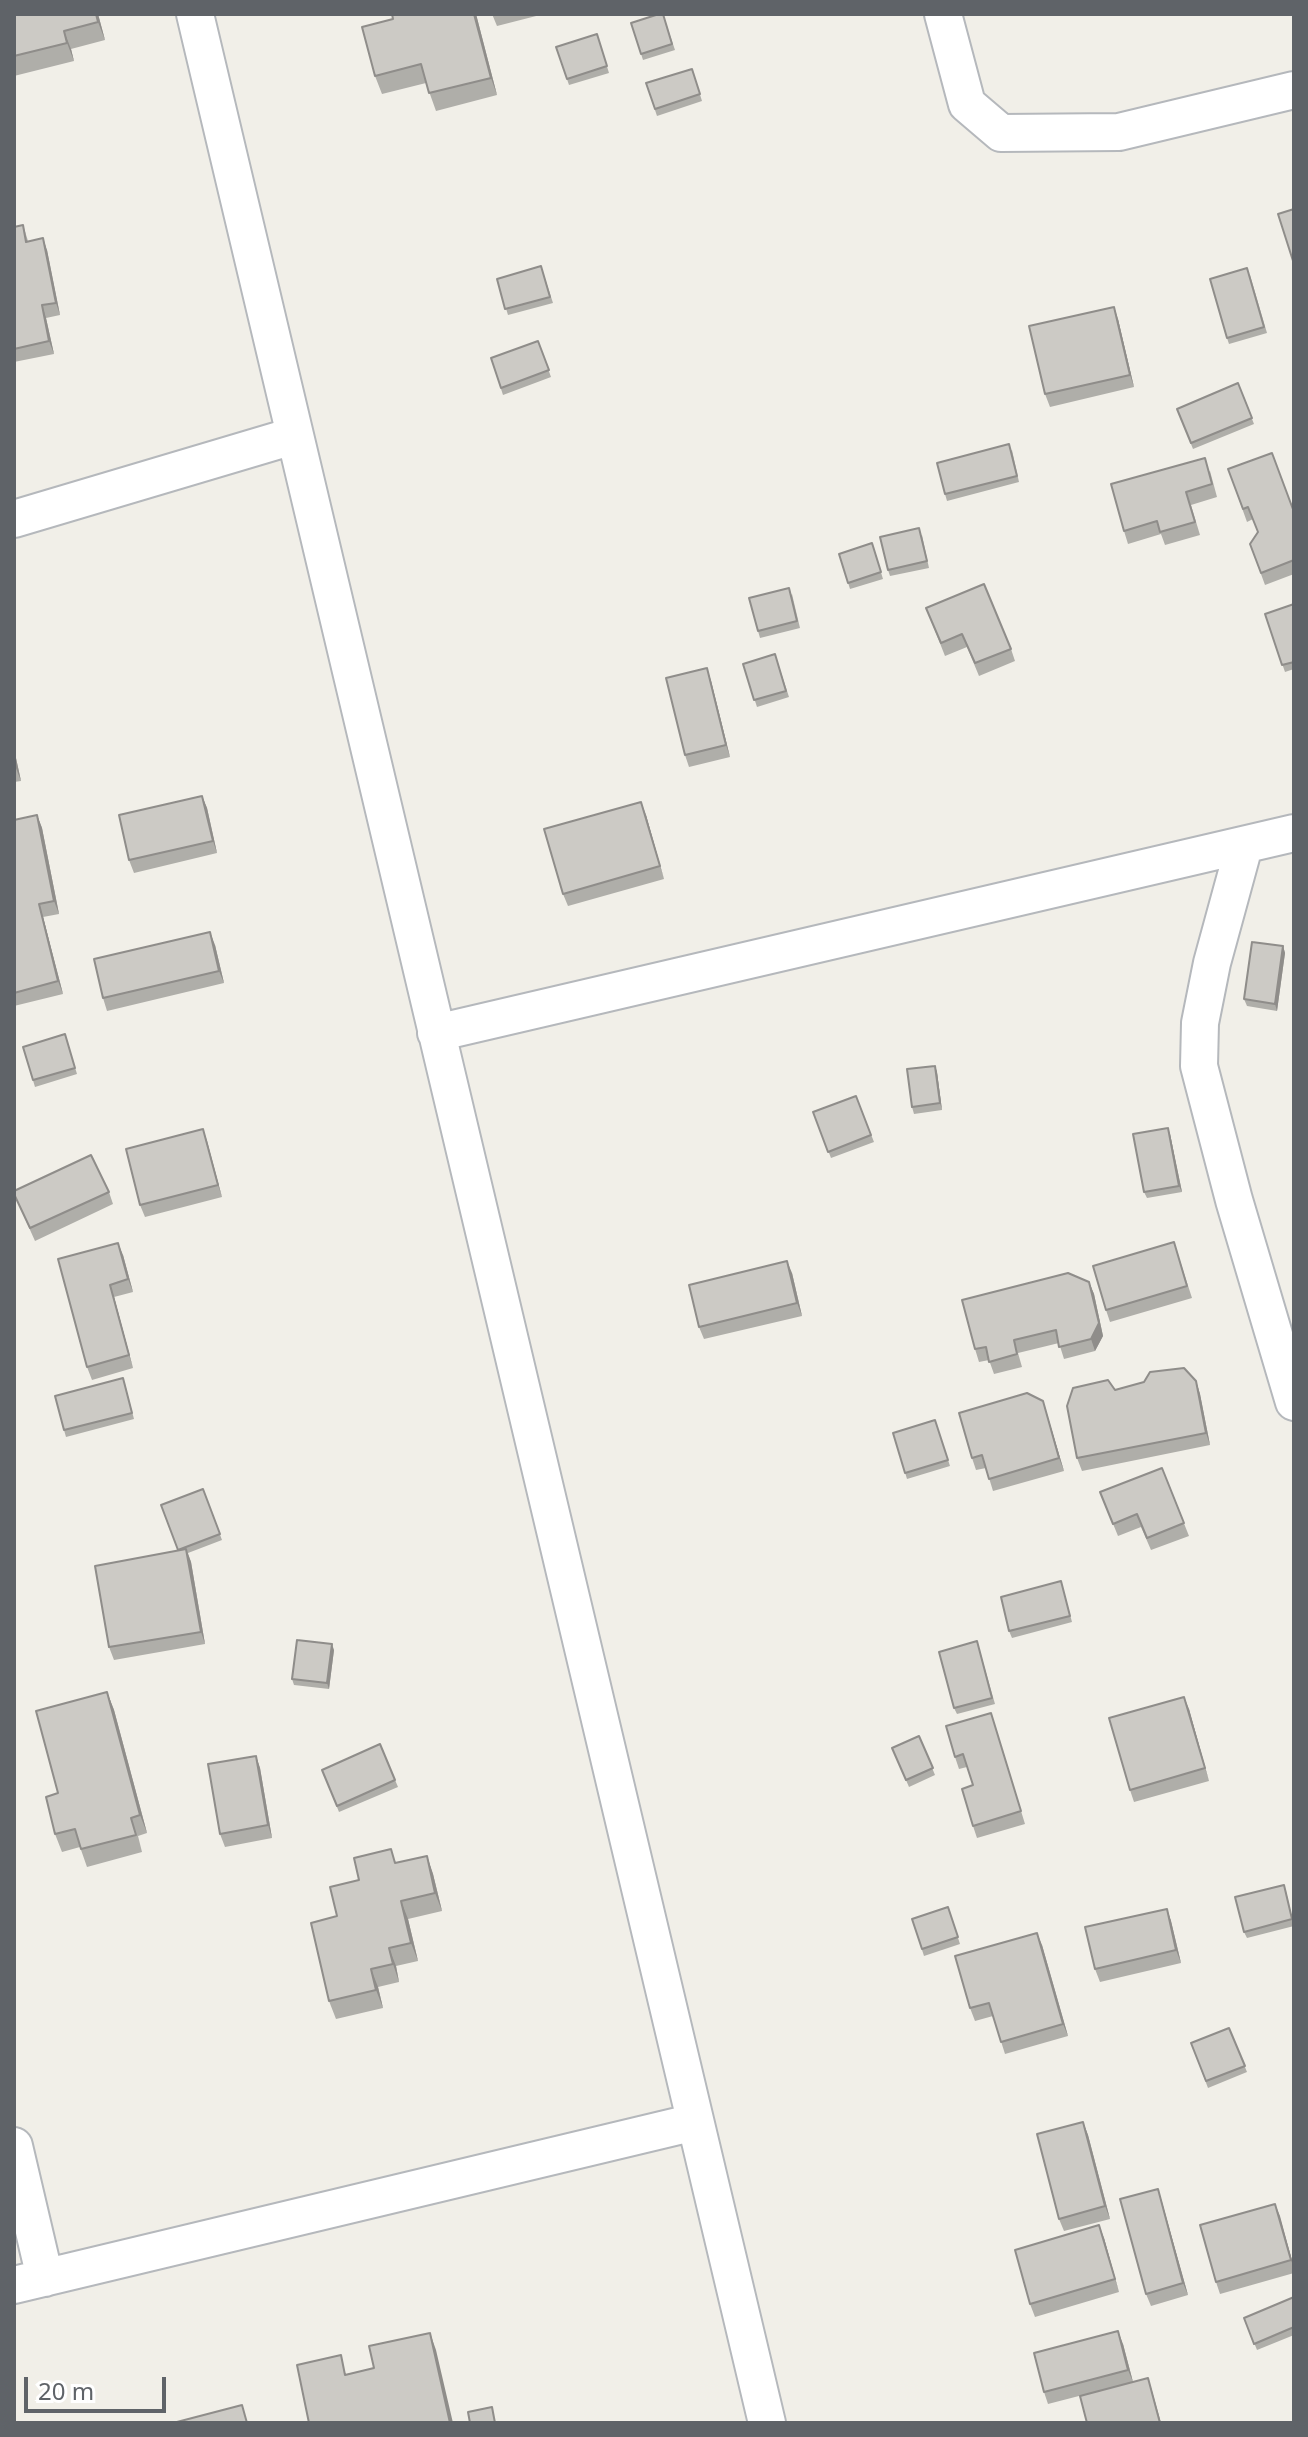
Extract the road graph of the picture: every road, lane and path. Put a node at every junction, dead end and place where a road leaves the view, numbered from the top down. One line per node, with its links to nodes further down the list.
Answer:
1 (195, 14): 4 (street)
2 (943, 14): 3 (street)
3 (1294, 90)
4 (293, 436): 5 (street); 8 (street)
5 (14, 519)
6 (1294, 833): 7 (street)
7 (1244, 846): 8 (street); 9 (street)
8 (436, 1033): 10 (street)
9 (1294, 1402)
10 (695, 2122): 12 (street); 13 (street)
11 (14, 2146): 12 (street)
12 (30, 2281)
13 (767, 2423)

